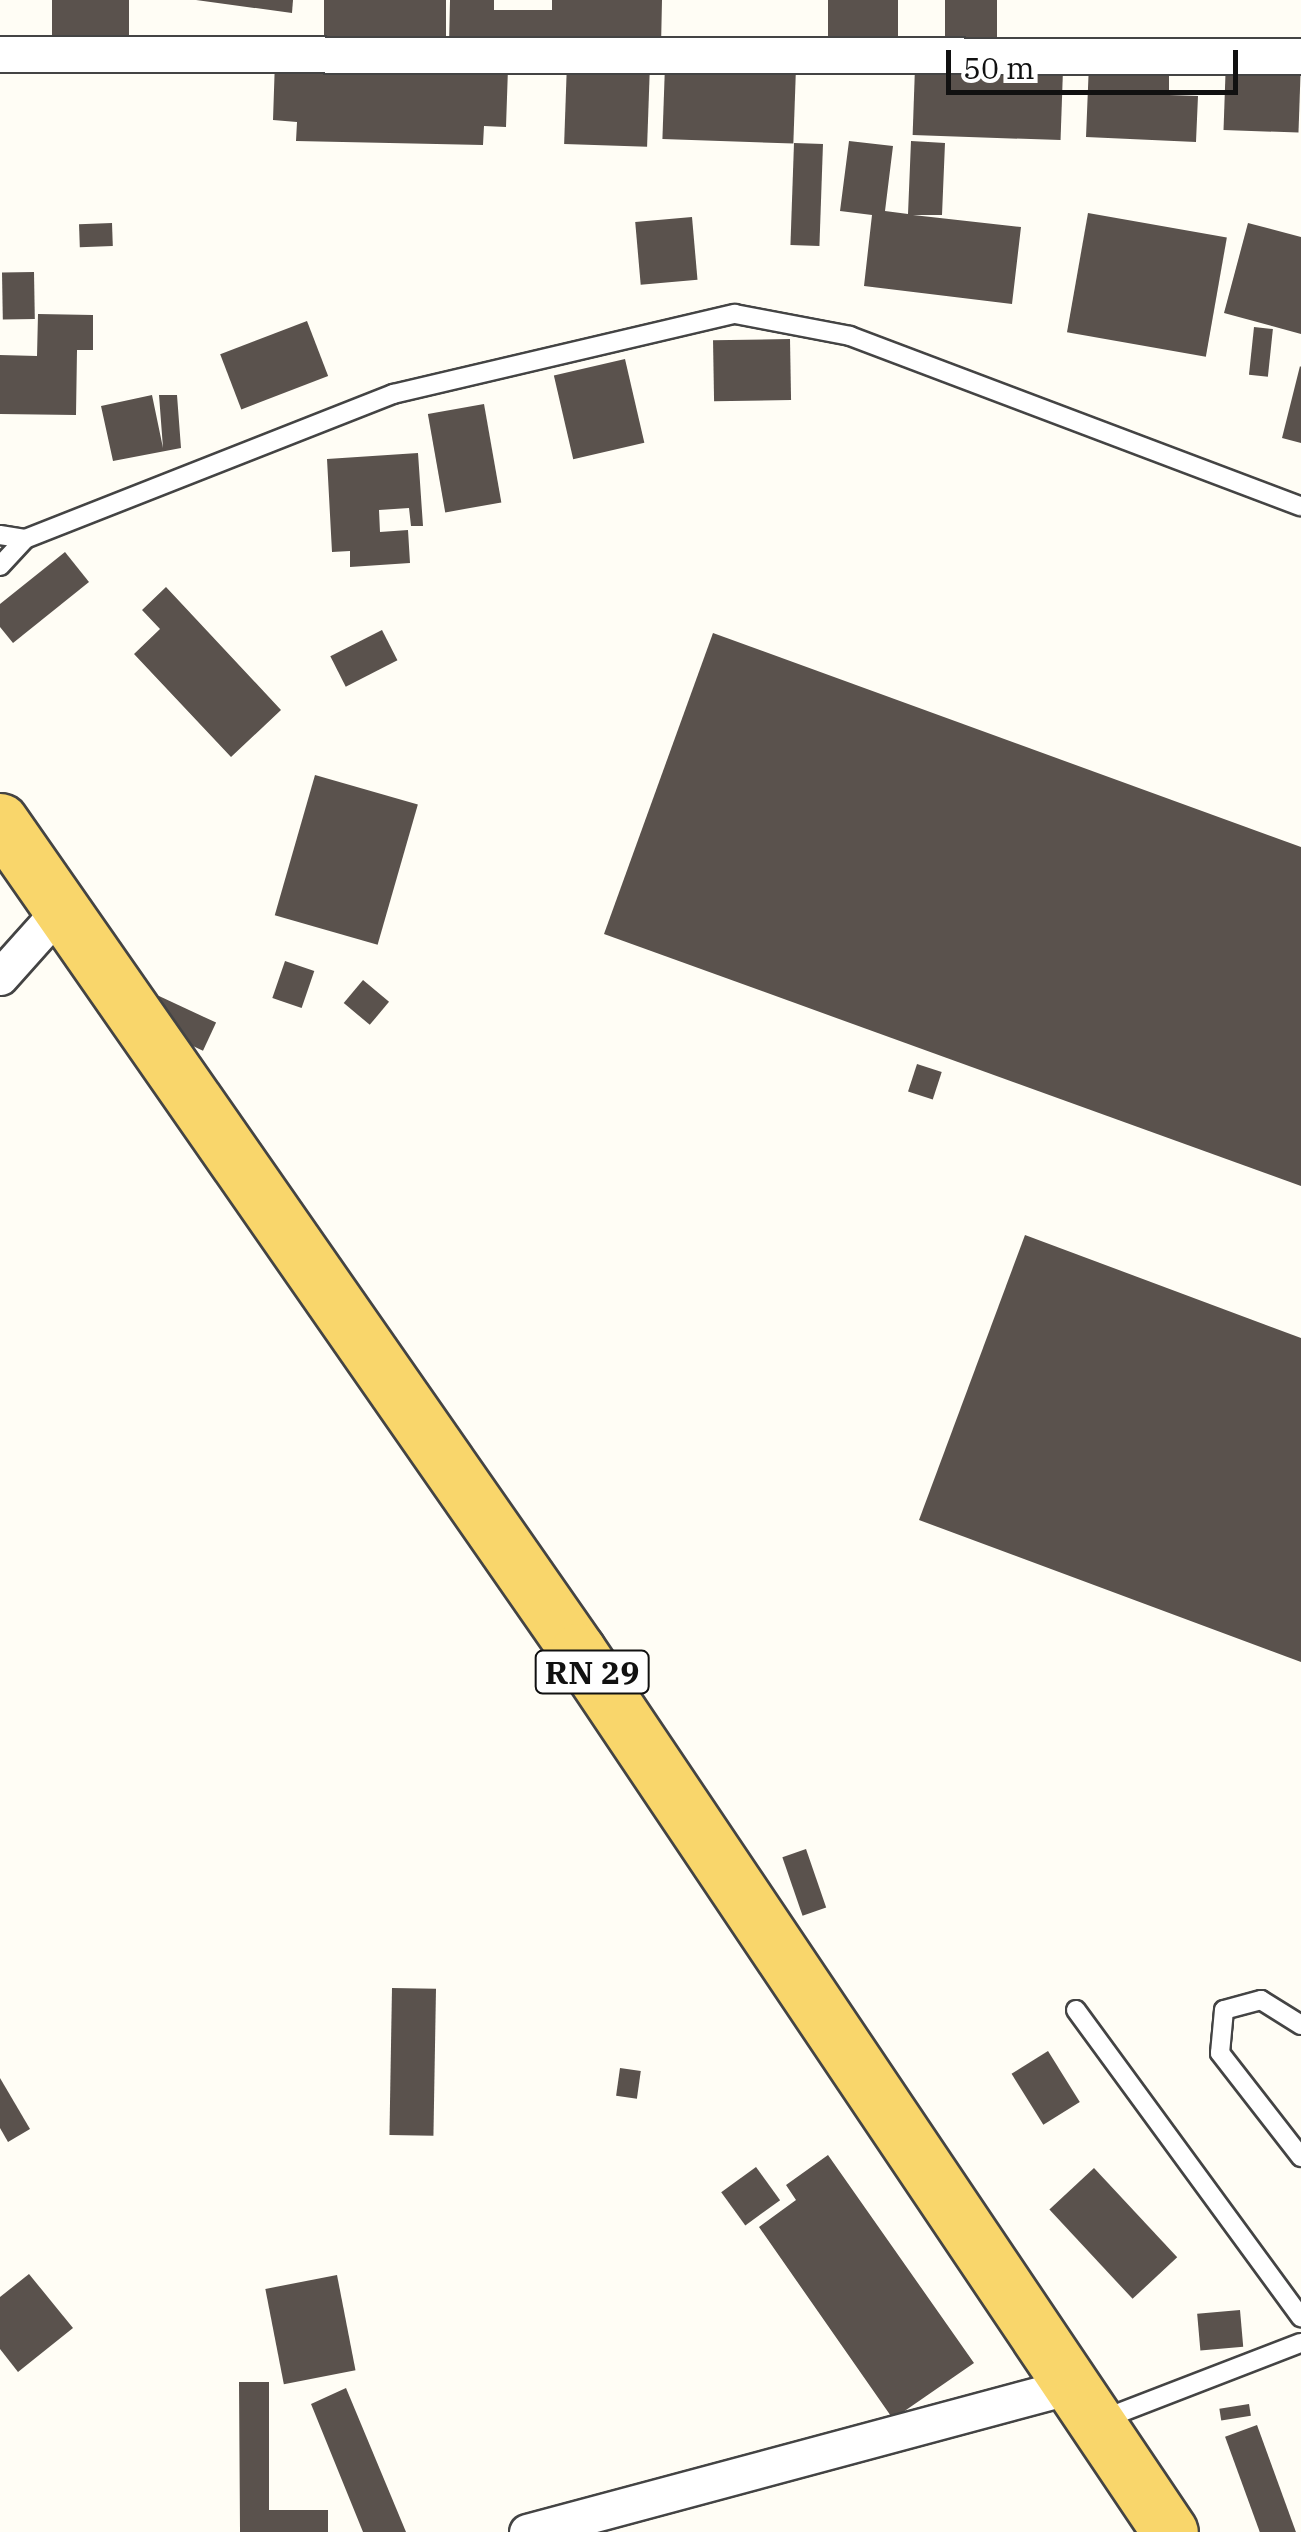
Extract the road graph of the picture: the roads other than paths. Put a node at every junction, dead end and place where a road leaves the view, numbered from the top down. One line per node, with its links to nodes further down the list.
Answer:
1 (0, 54): 2 (street)
2 (1301, 56)
3 (1301, 506): 5 (lane)
4 (0, 535): 5 (lane)
5 (25, 539): 6 (lane)
6 (0, 566)
7 (0, 822): 8 (main road, RN 29)
8 (60, 910): 9 (street); 15 (main road, RN 29)
9 (0, 976)
10 (1076, 2010): 13 (lane)
11 (1301, 2025): 12 (lane)
12 (1301, 2156)
13 (1301, 2317)
14 (1301, 2343): 15 (lane)
15 (1083, 2404): 16 (street); 17 (main road, RN 29)
16 (527, 2532)
17 (1170, 2532)

